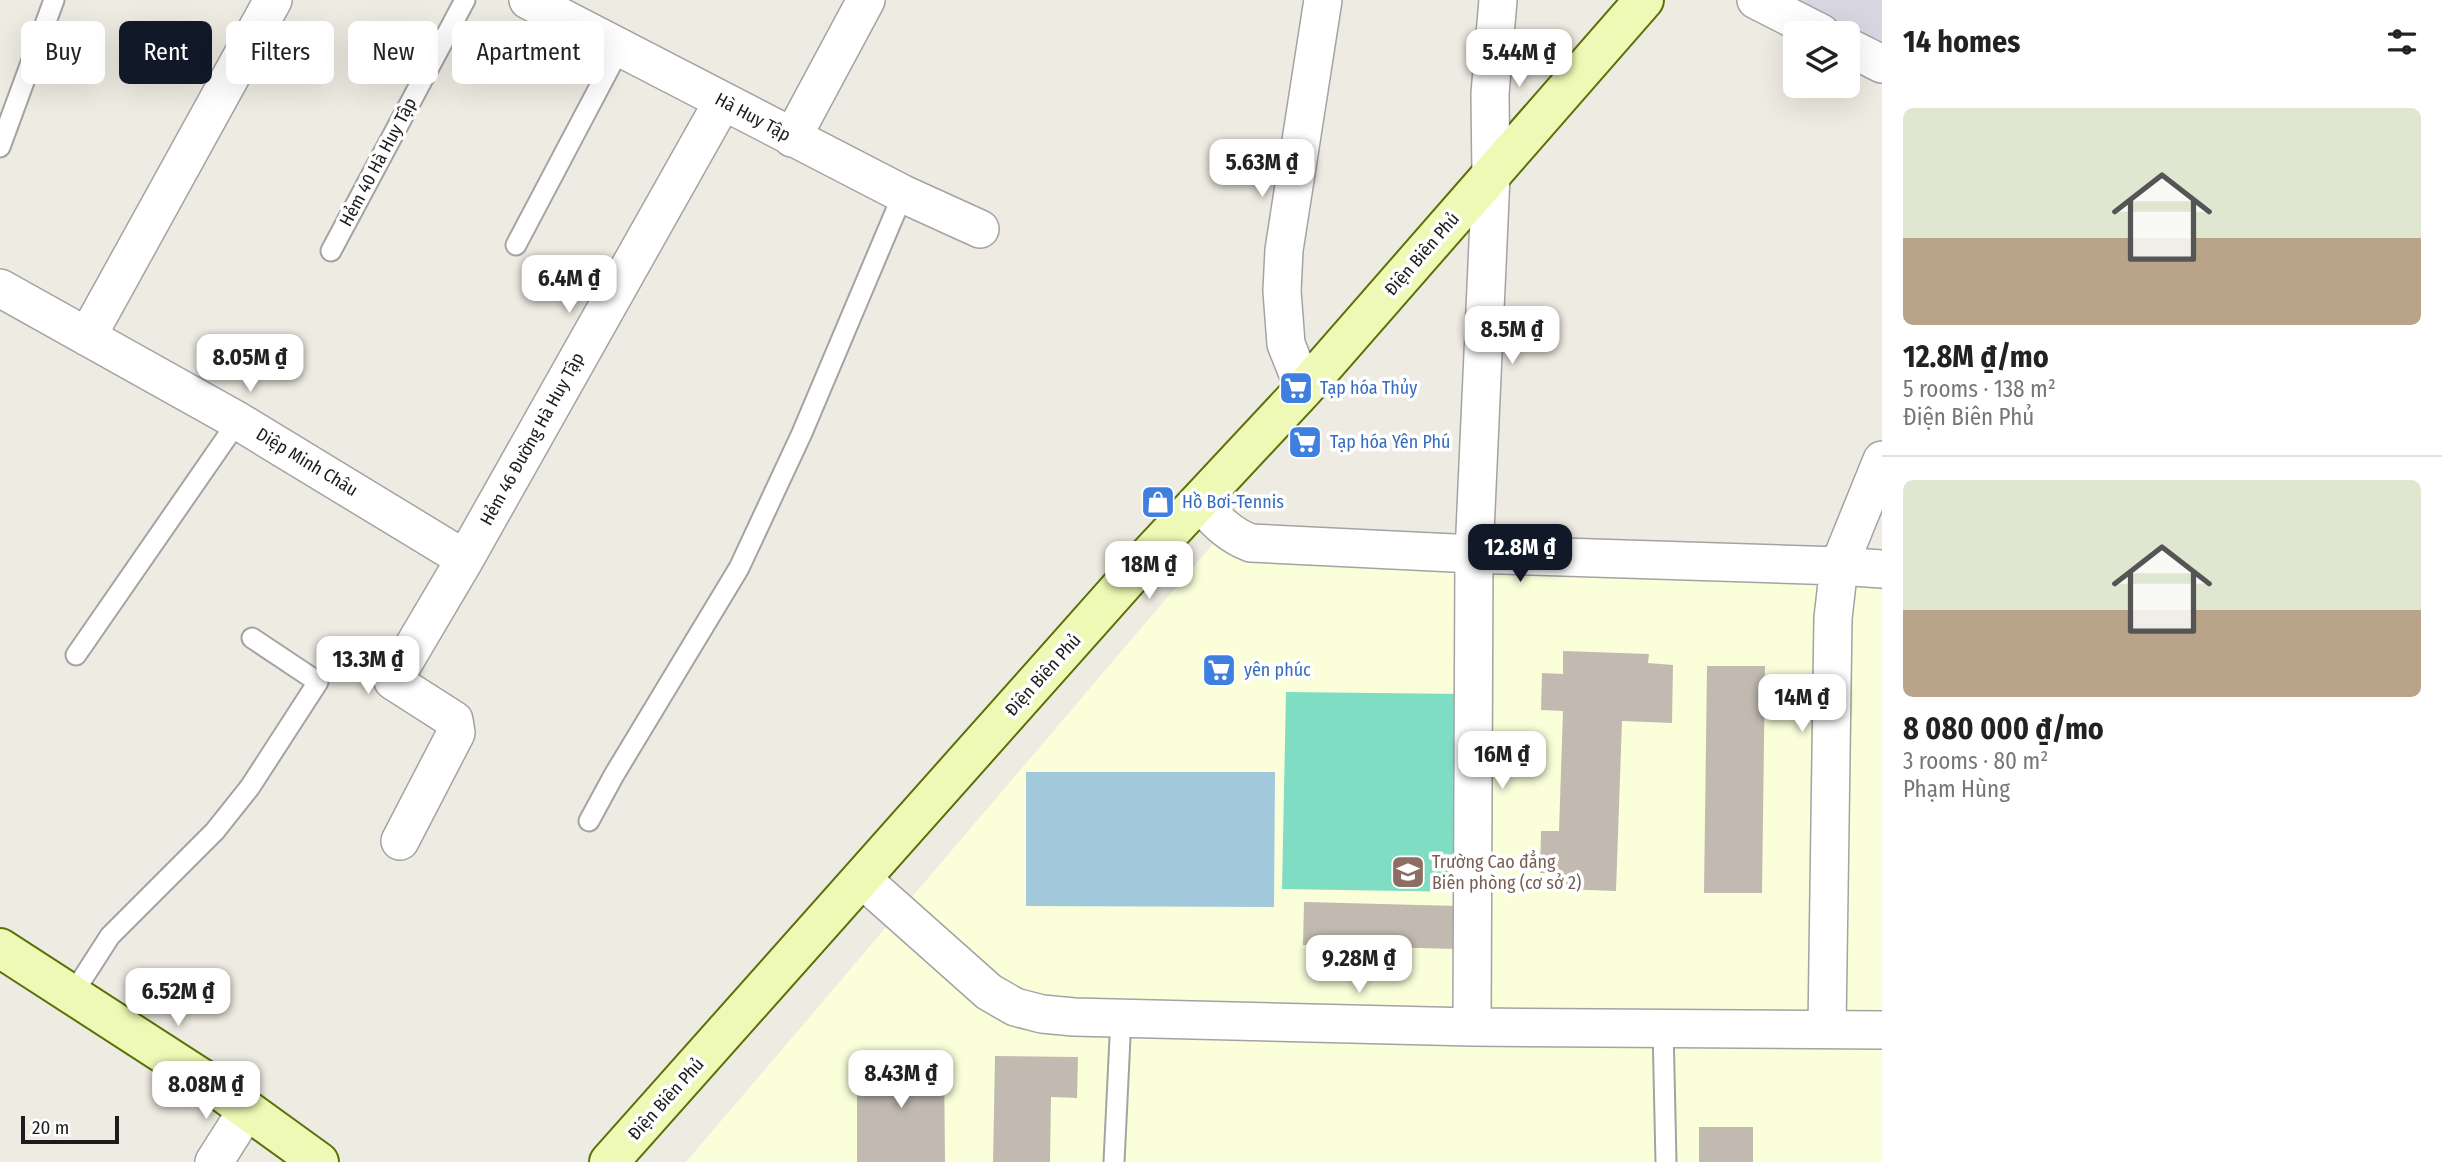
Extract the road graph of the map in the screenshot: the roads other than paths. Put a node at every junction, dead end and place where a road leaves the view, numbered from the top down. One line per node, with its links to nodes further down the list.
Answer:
1 (54, 0): 16 (lane)
2 (273, 0): 23 (street)
3 (465, 0): 21 (lane, Hẻm 40 Hà Huy Tập)
4 (528, 0): 11 (street, Hà Huy Tập)
5 (866, 0): 15 (street)
6 (1323, 0): 24 (street)
7 (1498, 0): 17 (street)
8 (1644, 0): 17 (street, Điện Biên Phủ)
9 (1756, 0): 10 (street)
10 (1797, 21)
11 (620, 47): 14 (street, Hà Huy Tập); 20 (lane)
12 (1860, 53): 13 (street)
13 (1882, 64)
14 (723, 101): 15 (street, Hà Huy Tập); 29 (street, Hẻm 46 Đường Hà Huy Tập)
15 (792, 138): 18 (street, Hà Huy Tập)
16 (0, 147)
17 (1491, 176): 24 (street, Điện Biên Phủ); 28 (street)
18 (903, 194): 19 (street, Hà Huy Tập); 34 (lane)
19 (979, 229)
20 (516, 246)
21 (331, 251)
22 (0, 288): 23 (street, Diệp Minh Châu)
23 (87, 337): 25 (street, Diệp Minh Châu)
24 (1304, 389): 27 (street, Điện Biên Phủ)
25 (238, 421): 29 (street, Diệp Minh Châu); 33 (lane)
26 (1882, 460): 30 (street)
27 (1199, 502): 28 (street); 36 (street, Điện Biên Phủ)
28 (1474, 554): 30 (street); 40 (street)
29 (465, 559): 35 (street, Hẻm 46 Đường Hà Huy Tập)
30 (1839, 566): 31 (street); 42 (street)
31 (1882, 569)
32 (252, 638): 38 (lane)
33 (76, 655)
34 (589, 821)
35 (400, 841)
36 (862, 879): 39 (street); 47 (street, Điện Biên Phủ)
37 (0, 948): 38 (street)
38 (72, 995): 44 (street)
39 (1121, 1017): 40 (street); 48 (lane)
40 (1472, 1027): 41 (street)
41 (1663, 1027): 42 (street); 49 (lane)
42 (1827, 1028): 43 (street)
43 (1882, 1030)
44 (247, 1110): 45 (street); 46 (street)
45 (214, 1162)
46 (319, 1162)
47 (609, 1162)
48 (1114, 1162)
49 (1666, 1162)

